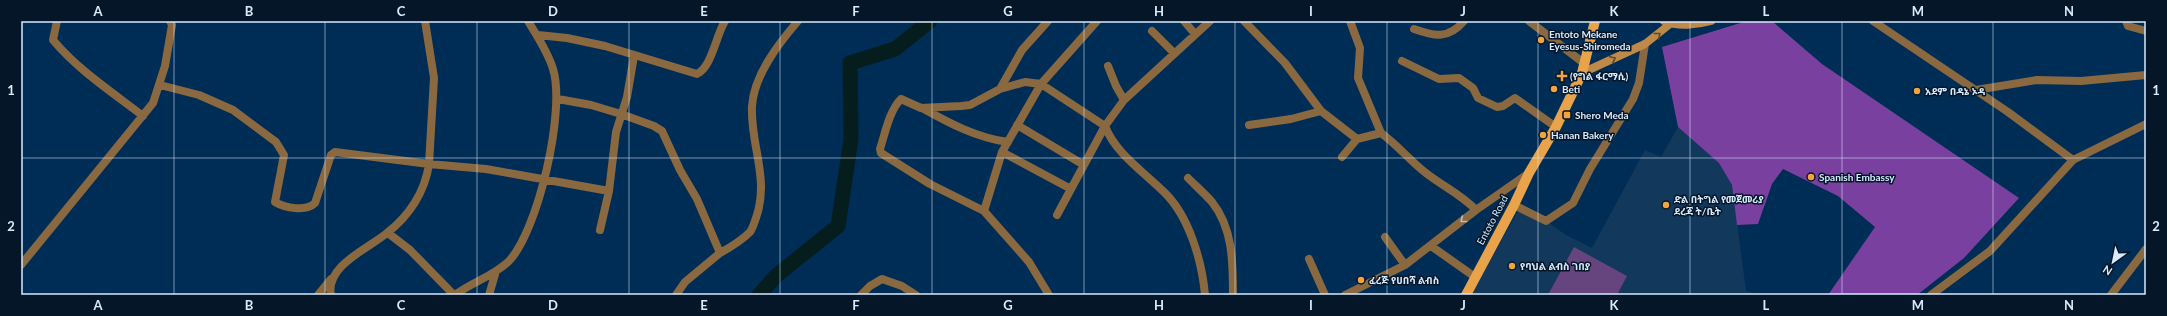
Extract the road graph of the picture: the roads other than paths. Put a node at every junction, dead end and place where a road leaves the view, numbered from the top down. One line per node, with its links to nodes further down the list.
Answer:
1 (57, 21): 41 (street)
2 (425, 21): 53 (street)
3 (528, 21): 24 (street)
4 (725, 21): 27 (street)
5 (798, 21): 69 (street)
6 (1048, 21): 34 (street)
7 (1096, 21): 32 (street)
8 (1184, 21): 23 (street)
9 (1210, 21): 23 (street)
10 (1244, 21): 39 (street)
11 (1350, 21): 47 (street)
12 (1464, 21): 20 (street)
13 (1529, 21): 30 (street)
14 (1711, 21): 19 (main road)
15 (1873, 21): 35 (street)
16 (2126, 21): 22 (street)
17 (173, 22): 33 (street)
18 (1593, 22): 30 (main road, Entoto Road)
19 (1667, 22): 25 (main road, one-way to 19)
20 (1414, 29)
21 (1152, 31): 26 (street)
22 (2146, 31)
23 (1195, 34): 26 (street)
24 (538, 35): 27 (street); 36 (street)
25 (1645, 44): 30 (main road, one-way to 25); 60 (street)
26 (1174, 53): 37 (street)
27 (634, 56): 40 (street)
28 (1402, 61): 46 (street)
29 (1108, 66): 37 (street)
30 (1583, 69): 46 (main road, Entoto Road)
31 (2146, 75): 35 (street)
32 (1040, 84): 34 (street); 43 (street); 45 (street)
33 (160, 85): 41 (street); 53 (street)
34 (1000, 89): 38 (street)
35 (1976, 90): 52 (street)
36 (558, 99): 40 (street); 57 (street)
37 (1124, 100): 45 (street)
38 (921, 108): 49 (street); 62 (street)
39 (1321, 110): 44 (street); 48 (street)
40 (621, 114): 59 (street); 69 (street)
41 (143, 116): 71 (street)
42 (2146, 124): 52 (street)
43 (1017, 125): 49 (street); 54 (street)
44 (1249, 125)
45 (1105, 126): 54 (street); 84 (street)
46 (1556, 127): 55 (main road, Entoto Road)
47 (1381, 133): 48 (street); 61 (street)
48 (1357, 139): 51 (street)
49 (1008, 142): 50 (street)
50 (1002, 152): 58 (street); 62 (street)
51 (1342, 157)
52 (2073, 160): 89 (street)
53 (429, 164): 57 (street); 65 (street)
54 (1084, 165): 58 (street)
55 (1529, 173): 60 (main road, Entoto Road); 61 (street)
56 (1188, 178): 85 (street)
57 (544, 179): 59 (street); 73 (street)
58 (1071, 189): 63 (street)
59 (608, 191): 64 (street)
60 (1514, 205): 75 (main road, Entoto Road)
61 (1476, 210): 67 (street, one-way to 67)
62 (984, 211): 83 (street)
63 (1057, 215)
64 (600, 230)
65 (388, 233): 74 (street); 78 (street)
66 (1385, 236): 72 (street)
67 (1431, 246): 72 (street); 75 (street)
68 (2146, 249): 90 (street)
69 (720, 253): 80 (street)
70 (1309, 258): 86 (street)
71 (21, 265)
72 (1405, 265): 87 (street)
73 (496, 271): 78 (street); 79 (street)
74 (333, 277): 76 (street); 77 (street)
75 (1475, 277): 88 (main road, Entoto Road)
76 (318, 295)
77 (331, 295)
78 (455, 295)
79 (489, 295)
80 (676, 295)
81 (861, 295): 82 (street)
82 (916, 295)
83 (1049, 295)
84 (1205, 295)
85 (1233, 295)
86 (1325, 295)
87 (1345, 295)
88 (1466, 295)
89 (1931, 295)
90 (2111, 295)

